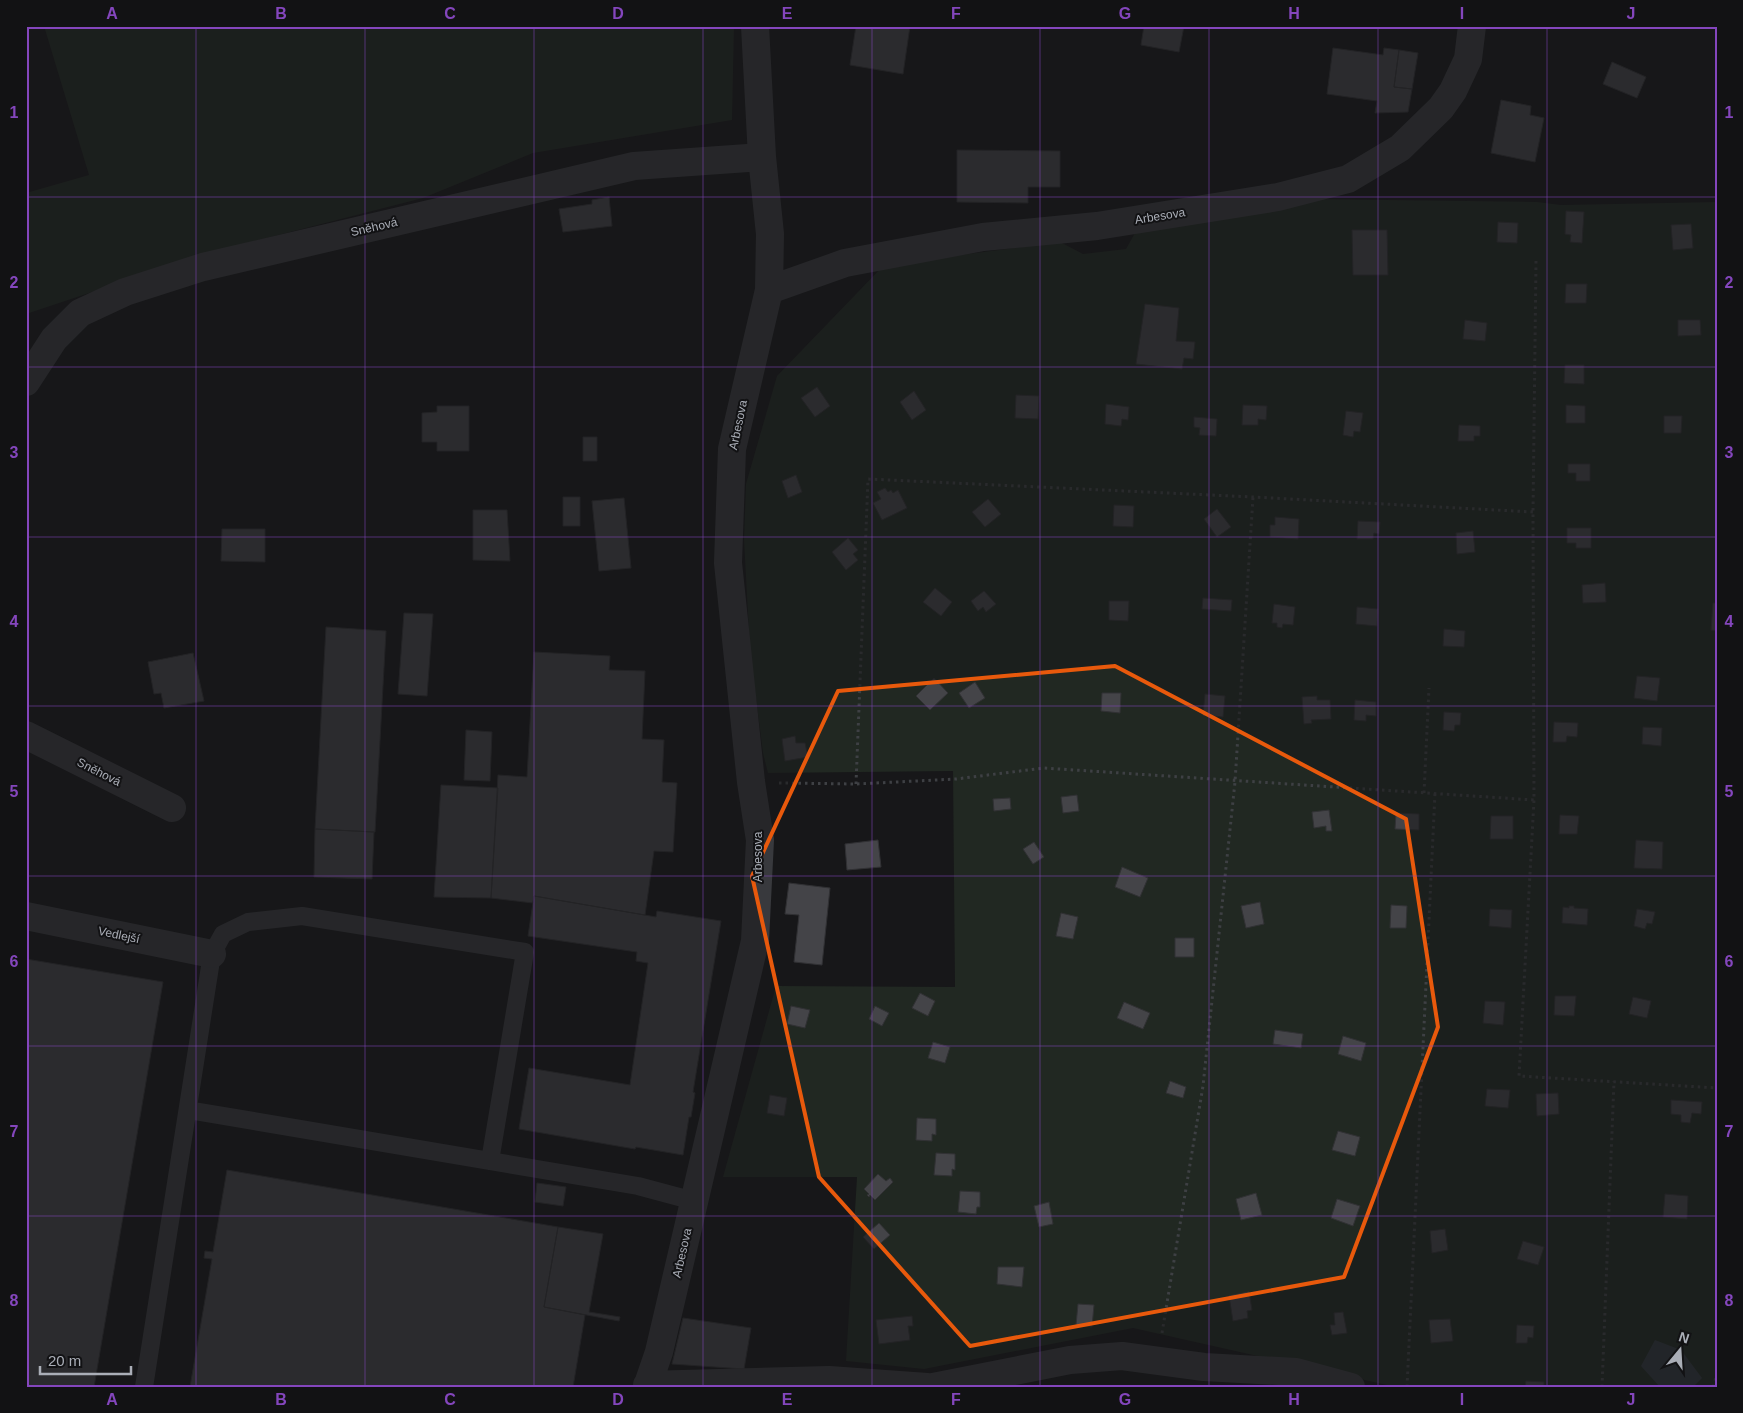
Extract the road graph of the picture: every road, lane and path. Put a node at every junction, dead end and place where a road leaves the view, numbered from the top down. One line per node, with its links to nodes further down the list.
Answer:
1 (755, 26): 3 (street, Arbesova)
2 (1472, 26): 5 (street, Arbesova)
3 (762, 157): 5 (street, Arbesova); 6 (street, Sněhová)
4 (1536, 261): 8 (path)
5 (769, 290): 11 (street, Arbesova)
6 (26, 382)
7 (1253, 497): 8 (path); 12 (path); 13 (path)
8 (1533, 512): 16 (path)
9 (1429, 688): 14 (path)
10 (26, 735): 17 (street, Sněhová)
11 (751, 782): 13 (path); 24 (street, Arbesova)
12 (1235, 782): 13 (path); 14 (path); 25 (path)
13 (856, 784)
14 (1424, 793): 15 (path)
15 (1435, 793): 16 (path); 32 (path)
16 (1534, 800): 20 (path)
17 (172, 808)
18 (26, 916): 19 (street, Vedlejší)
19 (212, 954): 22 (lane); 23 (lane)
20 (1614, 1081): 21 (path); 33 (path)
21 (1717, 1088)
22 (188, 1110): 23 (lane); 28 (lane)
23 (490, 1161): 24 (lane)
24 (694, 1201): 27 (street, Arbesova)
25 (1157, 1362): 30 (street); 31 (street)
26 (1717, 1374): 34 (path)
27 (647, 1386): 29 (street)
28 (144, 1387)
29 (927, 1387)
30 (933, 1387)
31 (1351, 1387)
32 (1407, 1387)
33 (1602, 1387)
34 (1712, 1387)

